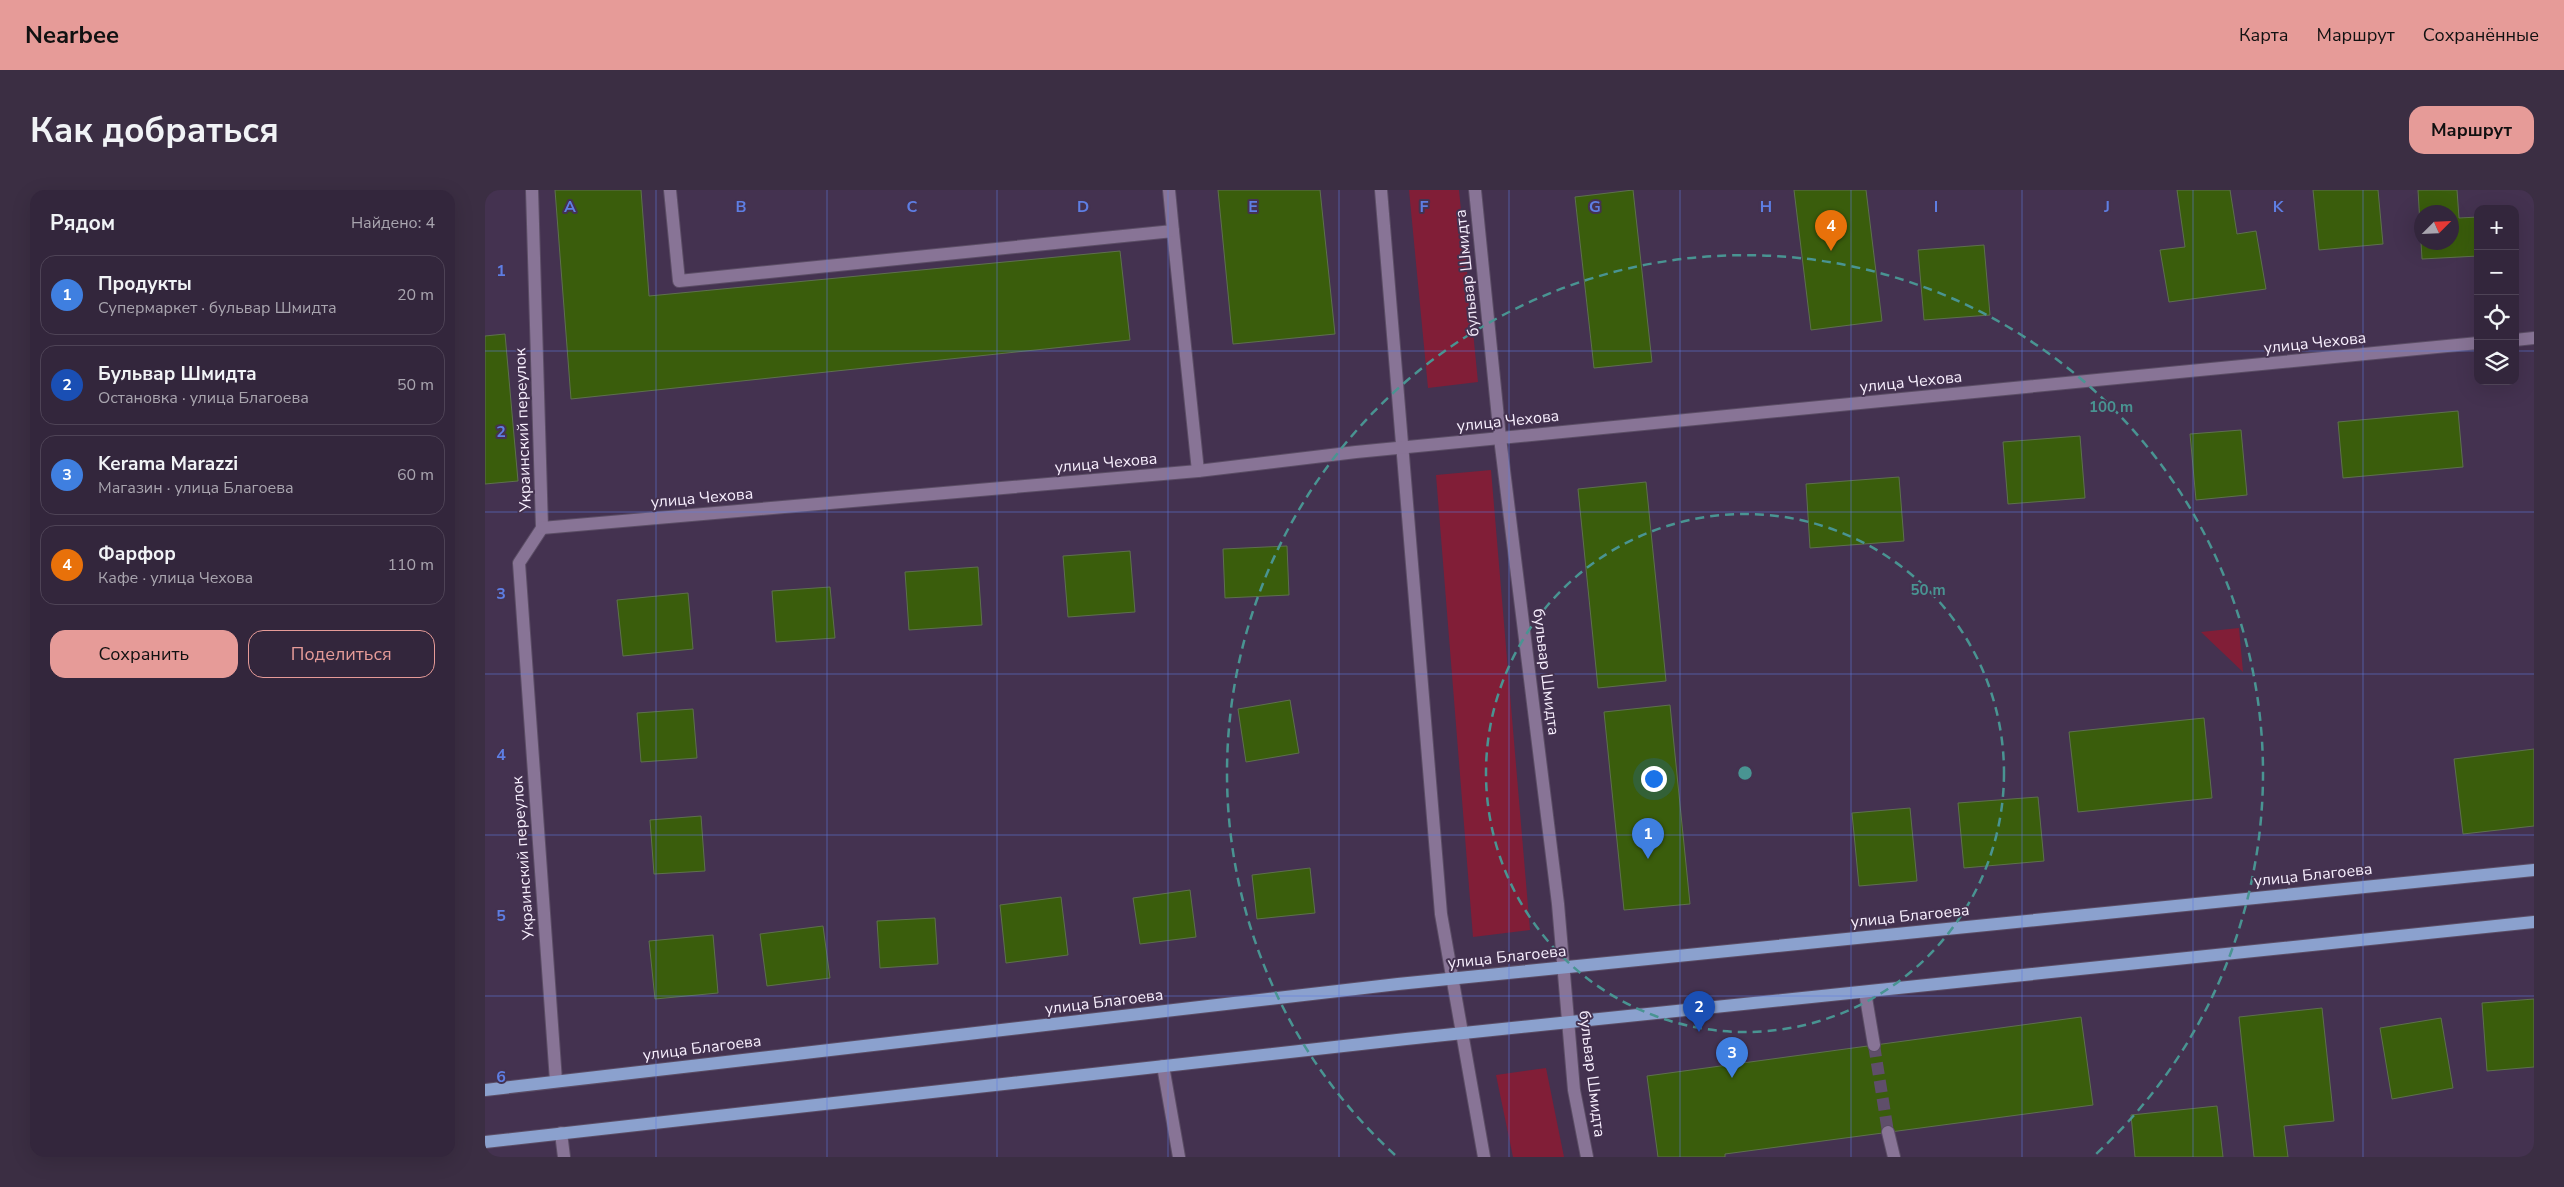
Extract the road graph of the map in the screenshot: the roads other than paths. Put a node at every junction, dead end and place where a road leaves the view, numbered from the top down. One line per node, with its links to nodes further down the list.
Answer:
1 (532, 190): 13 (street, Украинский переулок)
2 (670, 190): 6 (street)
3 (1169, 190): 6 (street)
4 (1381, 190): 11 (street)
5 (1475, 190): 10 (street, бульвар Шмидта)
6 (1173, 231): 12 (street)
7 (2534, 338): 8 (street)
8 (2519, 340)
9 (2474, 344): 10 (street, улица Чехова)
10 (1500, 438): 11 (street, улица Чехова); 16 (street, бульвар Шмидта)
11 (1402, 448): 12 (street, улица Чехова); 17 (street)
12 (1198, 471): 13 (street, улица Чехова)
13 (542, 528): 23 (street, Украинский переулок)
14 (2534, 870): 16 (main road, улица Благоева)
15 (2534, 922): 18 (main road)
16 (1564, 967): 17 (main road, улица Благоева); 19 (street, бульвар Шмидта)
17 (1452, 978): 20 (street); 23 (main road, улица Благоева)
18 (1865, 992): 19 (main road); 21 (street)
19 (1568, 1022): 20 (main road); 31 (street, бульвар Шмидта)
20 (1461, 1034): 22 (main road); 30 (street)
21 (1874, 1045)
22 (1163, 1066): 26 (main road); 29 (street)
23 (556, 1082): 24 (main road, улица Благоева)
24 (485, 1090)
25 (1888, 1132): 32 (street)
26 (561, 1133): 27 (main road); 28 (street)
27 (485, 1142)
28 (564, 1157)
29 (1179, 1157)
30 (1483, 1157)
31 (1587, 1157)
32 (1895, 1157)

